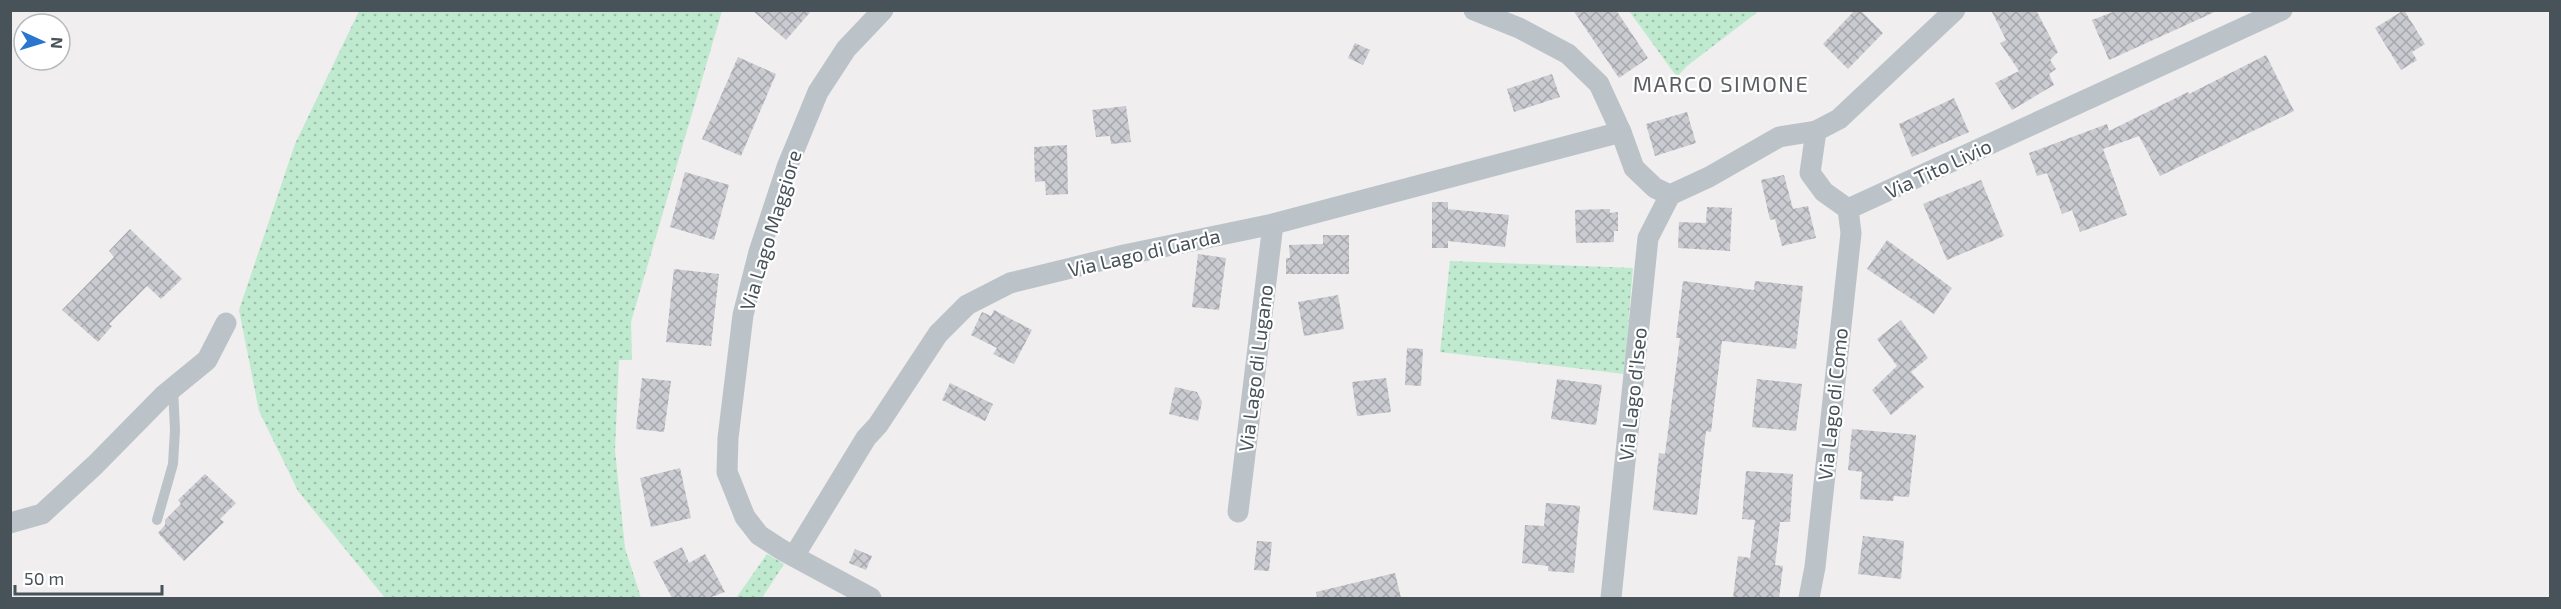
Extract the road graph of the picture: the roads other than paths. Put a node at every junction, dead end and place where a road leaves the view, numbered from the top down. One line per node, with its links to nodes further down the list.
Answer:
1 (883, 10): 15 (street, Via Lago Maggiore)
2 (1474, 10): 6 (street)
3 (1955, 10): 5 (street)
4 (2282, 10): 8 (street, Via Tito Livio)
5 (1816, 131): 7 (street); 8 (street)
6 (1621, 132): 7 (street); 9 (street, Via Lago di Garda)
7 (1670, 195): 17 (street, Via Lago d'Iseo)
8 (1848, 209): 18 (street, Via Lago di Como)
9 (1273, 224): 12 (street, Via Lago di Lugano); 15 (street, Via Lago di Garda)
10 (226, 323): 11 (street)
11 (173, 388): 13 (lane); 14 (street)
12 (1238, 512)
13 (157, 519)
14 (10, 523)
15 (794, 556): 16 (street)
16 (871, 598)
17 (1611, 598)
18 (1809, 598)

